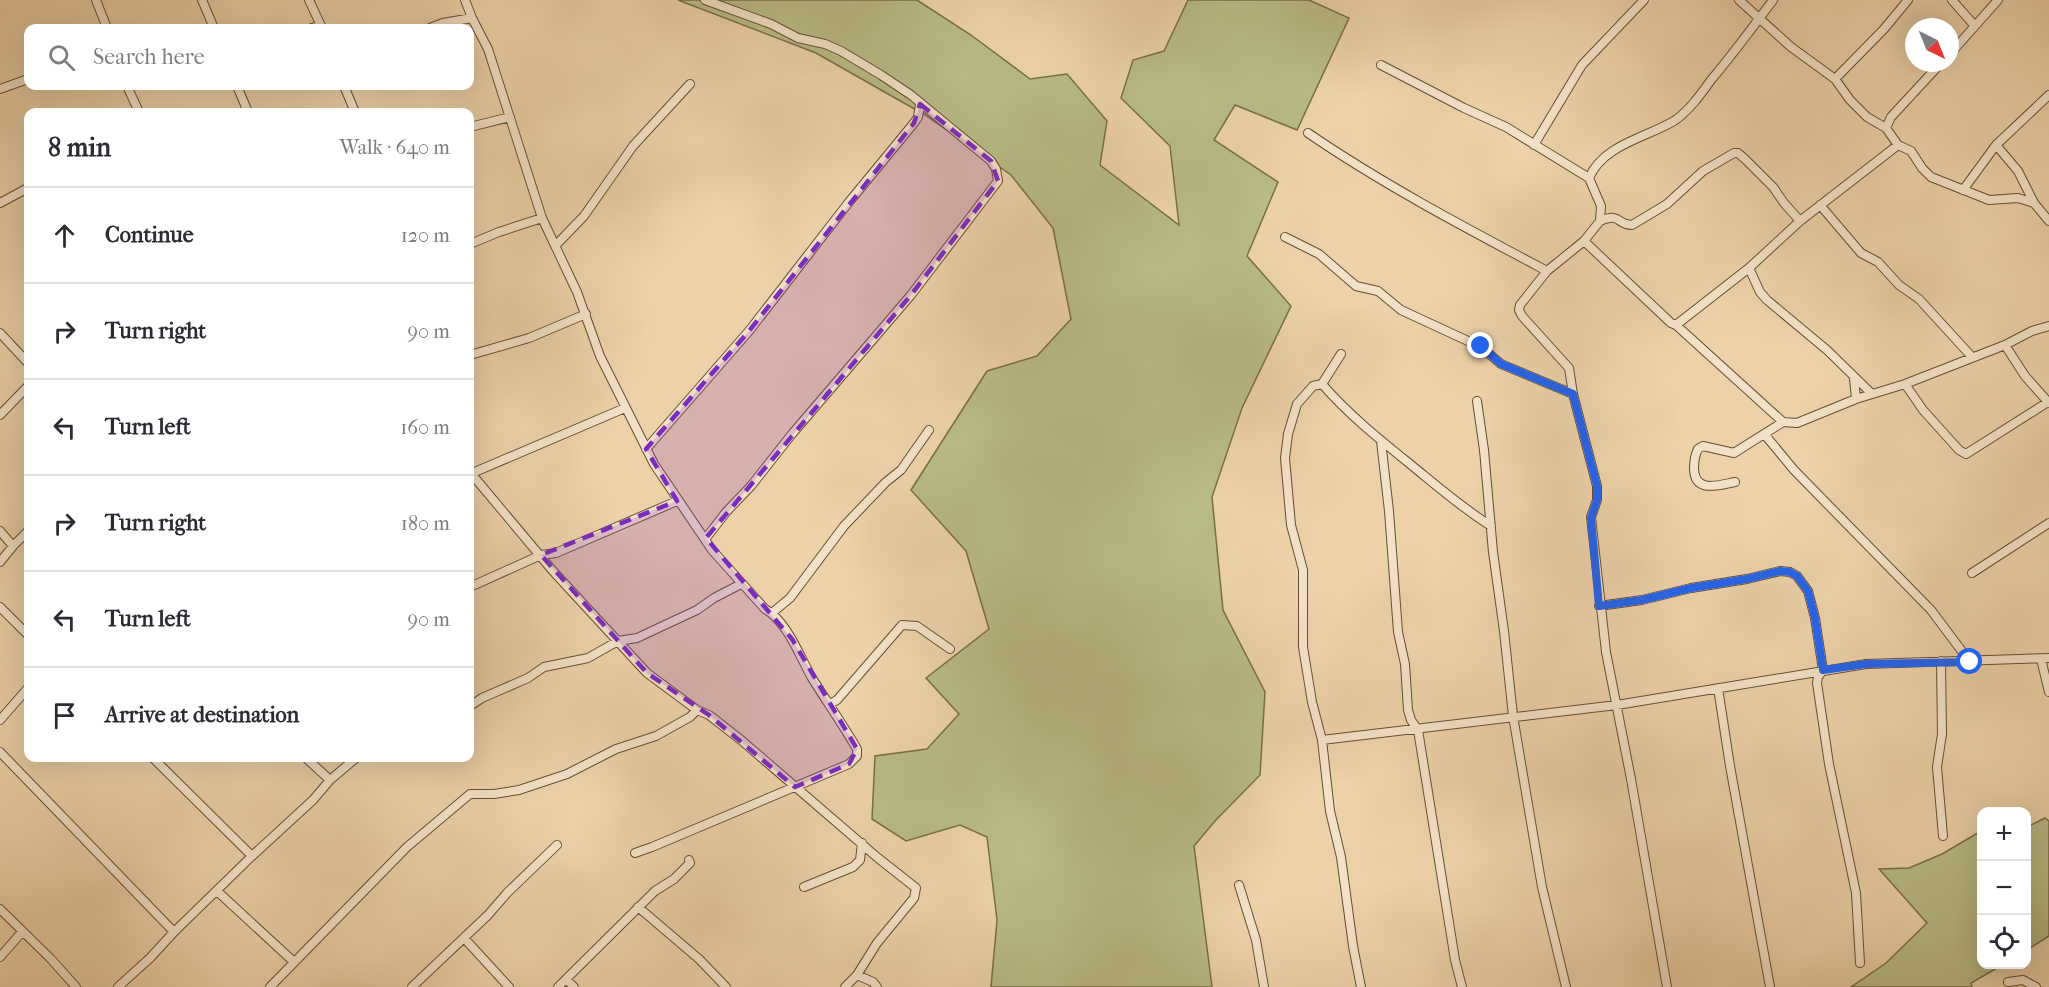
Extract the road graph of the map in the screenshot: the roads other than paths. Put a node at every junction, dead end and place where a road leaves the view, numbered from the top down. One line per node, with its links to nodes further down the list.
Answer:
1 (96, 0): 14 (street)
2 (202, 0): 15 (street)
3 (309, 0): 16 (street)
4 (465, 0): 12 (street)
5 (705, 0): 30 (street)
6 (1644, 0): 40 (street)
7 (1739, 0): 13 (street)
8 (1773, 0): 13 (street)
9 (1908, 0): 23 (street)
10 (1952, 0): 18 (street)
11 (1998, 0): 18 (street)
12 (472, 18): 17 (street); 34 (street)
13 (1759, 18): 23 (street); 43 (street)
14 (105, 24)
15 (212, 24)
16 (320, 24)
17 (440, 24)
18 (1974, 25): 19 (street)
19 (1959, 43)
20 (1381, 65): 40 (street)
21 (1933, 72): 35 (street)
22 (24, 80): 25 (street)
23 (1834, 80): 36 (street)
24 (690, 84): 56 (street)
25 (0, 89)
26 (129, 90): 31 (street)
27 (239, 90): 32 (street)
28 (347, 90): 33 (street)
29 (2049, 94): 42 (street)
30 (920, 104): 83 (street); 92 (street)
31 (137, 108)
32 (246, 108)
33 (353, 108)
34 (510, 117): 37 (street); 49 (street)
35 (1891, 117): 36 (street); 38 (street)
36 (1876, 122): 38 (street)
37 (474, 126)
38 (1886, 128): 41 (street)
39 (1308, 133): 58 (street)
40 (1534, 145): 43 (street)
41 (1898, 145): 45 (street); 48 (street)
42 (1996, 146): 45 (street); 47 (street)
43 (1589, 178): 50 (street)
44 (24, 190): 46 (street)
45 (1963, 190): 47 (street)
46 (1, 200)
47 (2034, 203): 52 (street)
48 (1820, 205): 51 (street); 66 (street)
49 (542, 218): 55 (street); 56 (street)
50 (1600, 221): 51 (street); 54 (street)
51 (1800, 221): 57 (street)
52 (2049, 221)
53 (1285, 237): 72 (street)
54 (1584, 241): 58 (street); 60 (street)
55 (474, 242)
56 (556, 245): 59 (street)
57 (1749, 268): 60 (street); 68 (street)
58 (1547, 271): 72 (street)
59 (585, 314): 64 (street); 77 (street)
60 (1676, 325): 79 (street)
61 (2049, 326): 63 (street)
62 (0, 333): 67 (street)
63 (2005, 345): 66 (street); 76 (street)
64 (474, 354)
65 (1341, 354): 69 (street)
66 (1972, 357): 70 (street)
67 (24, 359)
68 (1854, 378): 73 (street); 74 (street)
69 (1322, 384): 82 (street); 119 (street)
70 (1905, 384): 73 (street); 76 (street)
71 (24, 390): 78 (street)
72 (1573, 394): 99 (street)
73 (1872, 394): 74 (street)
74 (1856, 399): 79 (street)
75 (1477, 401): 89 (street)
76 (2049, 402)
77 (625, 408): 83 (street); 84 (street)
78 (0, 415)
79 (1783, 422): 81 (street)
80 (929, 430): 101 (street)
81 (1765, 435): 86 (street); 107 (street)
82 (1381, 441): 89 (street); 118 (street)
83 (646, 449): 87 (street)
84 (474, 471)
85 (474, 478): 94 (street)
86 (1735, 482)
87 (677, 501): 92 (street); 94 (street)
88 (2049, 523): 96 (street)
89 (1491, 526): 116 (street)
90 (0, 531): 93 (street)
91 (24, 535): 93 (street)
92 (706, 538): 98 (street)
93 (13, 546): 95 (street)
94 (541, 555): 97 (street); 103 (street)
95 (0, 562)
96 (1972, 573)
97 (474, 584)
98 (741, 584): 101 (street); 103 (street)
99 (1599, 606): 108 (street); 114 (street)
100 (0, 607): 102 (street)
101 (772, 613): 112 (street)
102 (24, 631)
103 (618, 640): 113 (street); 115 (street)
104 (950, 649): 112 (street)
105 (2045, 659): 107 (street); 110 (street)
106 (1941, 662): 107 (street); 108 (street); 126 (street)
107 (1970, 662)
108 (1823, 670): 109 (street); 142 (street)
109 (1718, 688): 114 (street); 161 (street)
110 (2049, 692)
111 (24, 693): 117 (street)
112 (827, 701): 125 (street)
113 (474, 703)
114 (1617, 705): 116 (street); 160 (street)
115 (698, 710): 125 (street); 141 (street)
116 (1513, 716): 118 (street); 159 (street)
117 (0, 720)
118 (1418, 730): 119 (street); 158 (street)
119 (1322, 740): 157 (street)
120 (0, 752): 138 (street)
121 (157, 762): 130 (street)
122 (310, 762): 124 (street)
123 (351, 762): 124 (street)
124 (330, 780): 130 (street)
125 (795, 787): 127 (street); 129 (street)
126 (1943, 836)
127 (862, 843): 133 (street); 143 (street)
128 (557, 844): 139 (street)
129 (634, 853)
130 (252, 856): 134 (street)
131 (689, 860): 135 (street)
132 (1239, 885): 156 (street)
133 (804, 887)
134 (217, 891): 138 (street); 141 (street)
135 (638, 907): 144 (street); 153 (street)
136 (0, 909): 137 (street)
137 (22, 932): 140 (street); 146 (street)
138 (174, 932): 147 (street)
139 (464, 938): 149 (street); 150 (street)
140 (0, 957)
141 (294, 962): 148 (street)
142 (1860, 963)
143 (857, 975): 154 (street); 155 (street)
144 (566, 979): 151 (street); 152 (street)
145 (2008, 982): 162 (street)
146 (76, 987)
147 (118, 987)
148 (270, 987)
149 (412, 987)
150 (509, 987)
151 (558, 987)
152 (574, 987)
153 (726, 987)
154 (845, 987)
155 (877, 987)
156 (1264, 987)
157 (1361, 987)
158 (1462, 987)
159 (1566, 987)
160 (1667, 987)
161 (1770, 987)
162 (2036, 987)

